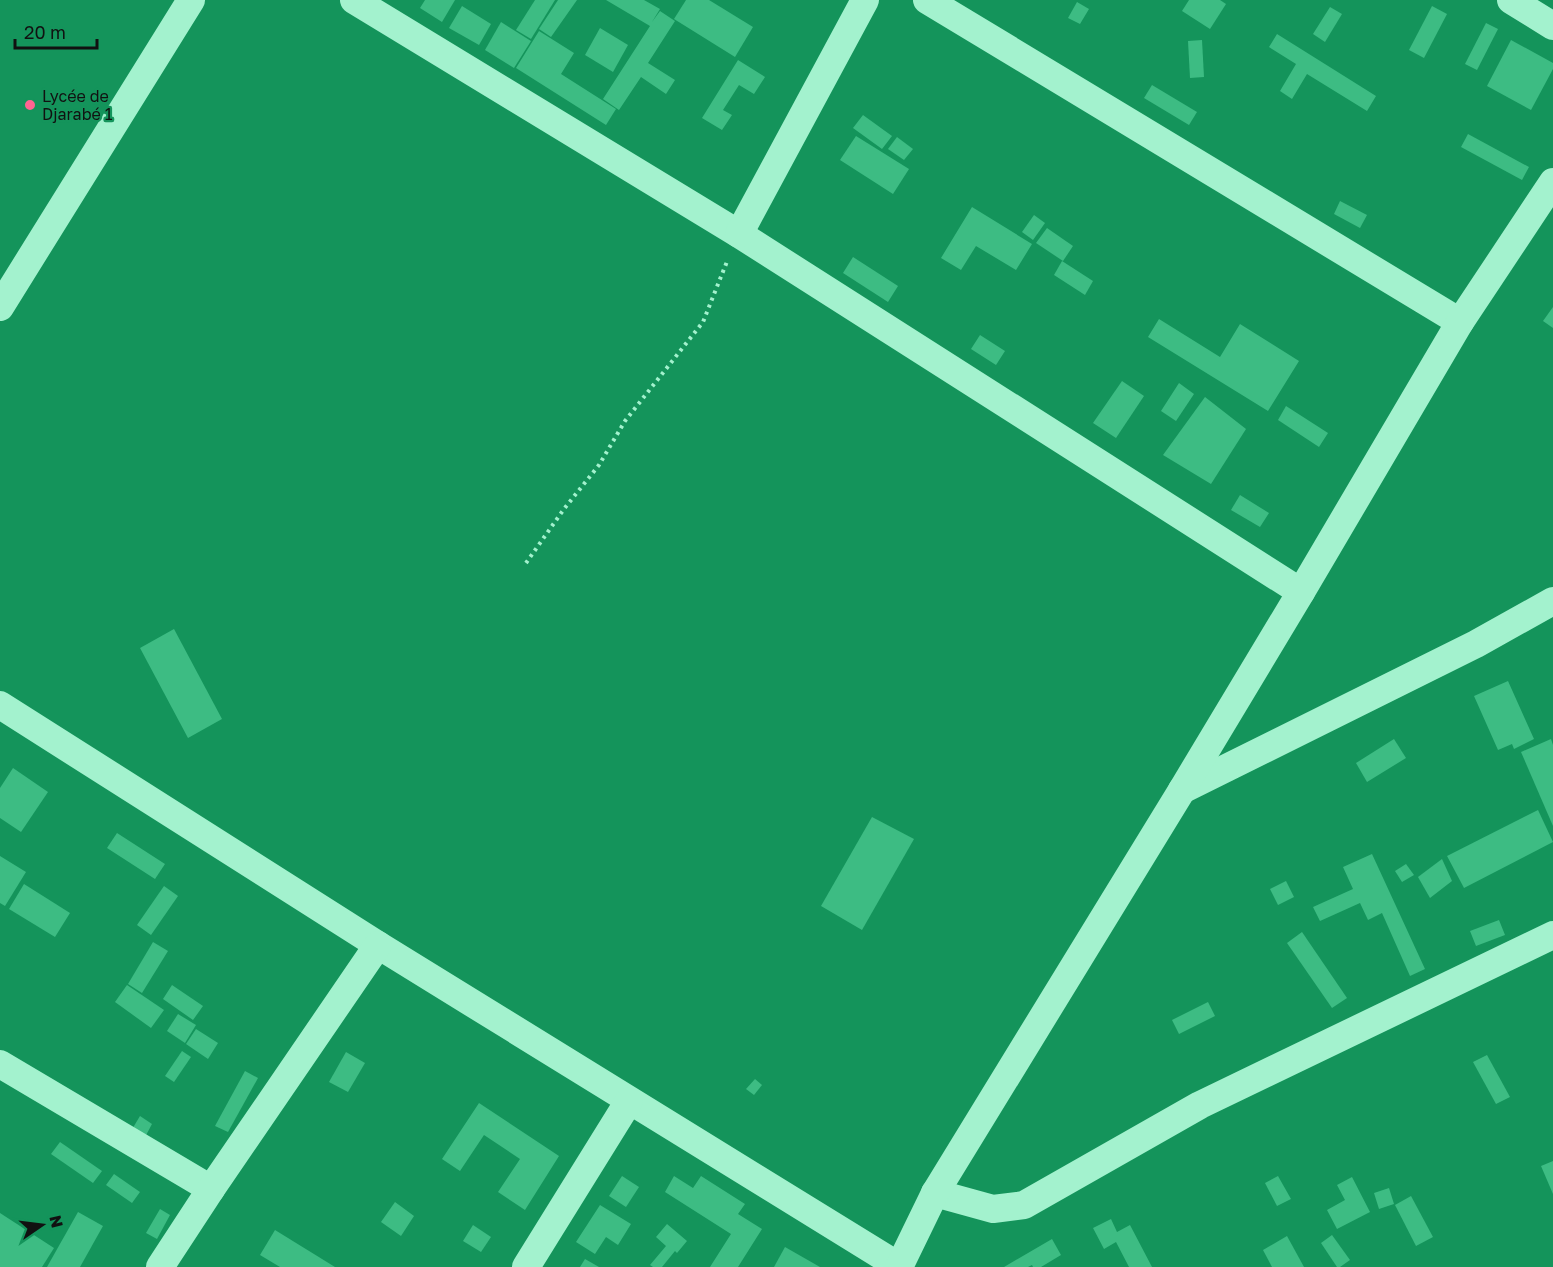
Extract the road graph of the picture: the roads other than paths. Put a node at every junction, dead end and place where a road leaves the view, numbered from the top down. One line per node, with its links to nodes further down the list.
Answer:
1 (191, 0): 9 (street)
2 (354, 0): 8 (street)
3 (865, 0): 8 (street)
4 (927, 0): 10 (street)
5 (1511, 0): 6 (street)
6 (1553, 26)
7 (1553, 182): 10 (street)
8 (739, 234): 11 (street)
9 (0, 307)
10 (1460, 322): 11 (street)
11 (1301, 592): 14 (street)
12 (1553, 601): 14 (street)
13 (0, 705): 16 (street)
14 (1182, 790): 20 (street)
15 (1553, 935): 20 (street)
16 (378, 945): 18 (street); 19 (street)
17 (0, 1064): 19 (street)
18 (629, 1101): 22 (street); 23 (street)
19 (211, 1189): 21 (street)
20 (935, 1193): 23 (street)
21 (160, 1267)
22 (526, 1267)
23 (899, 1267)

